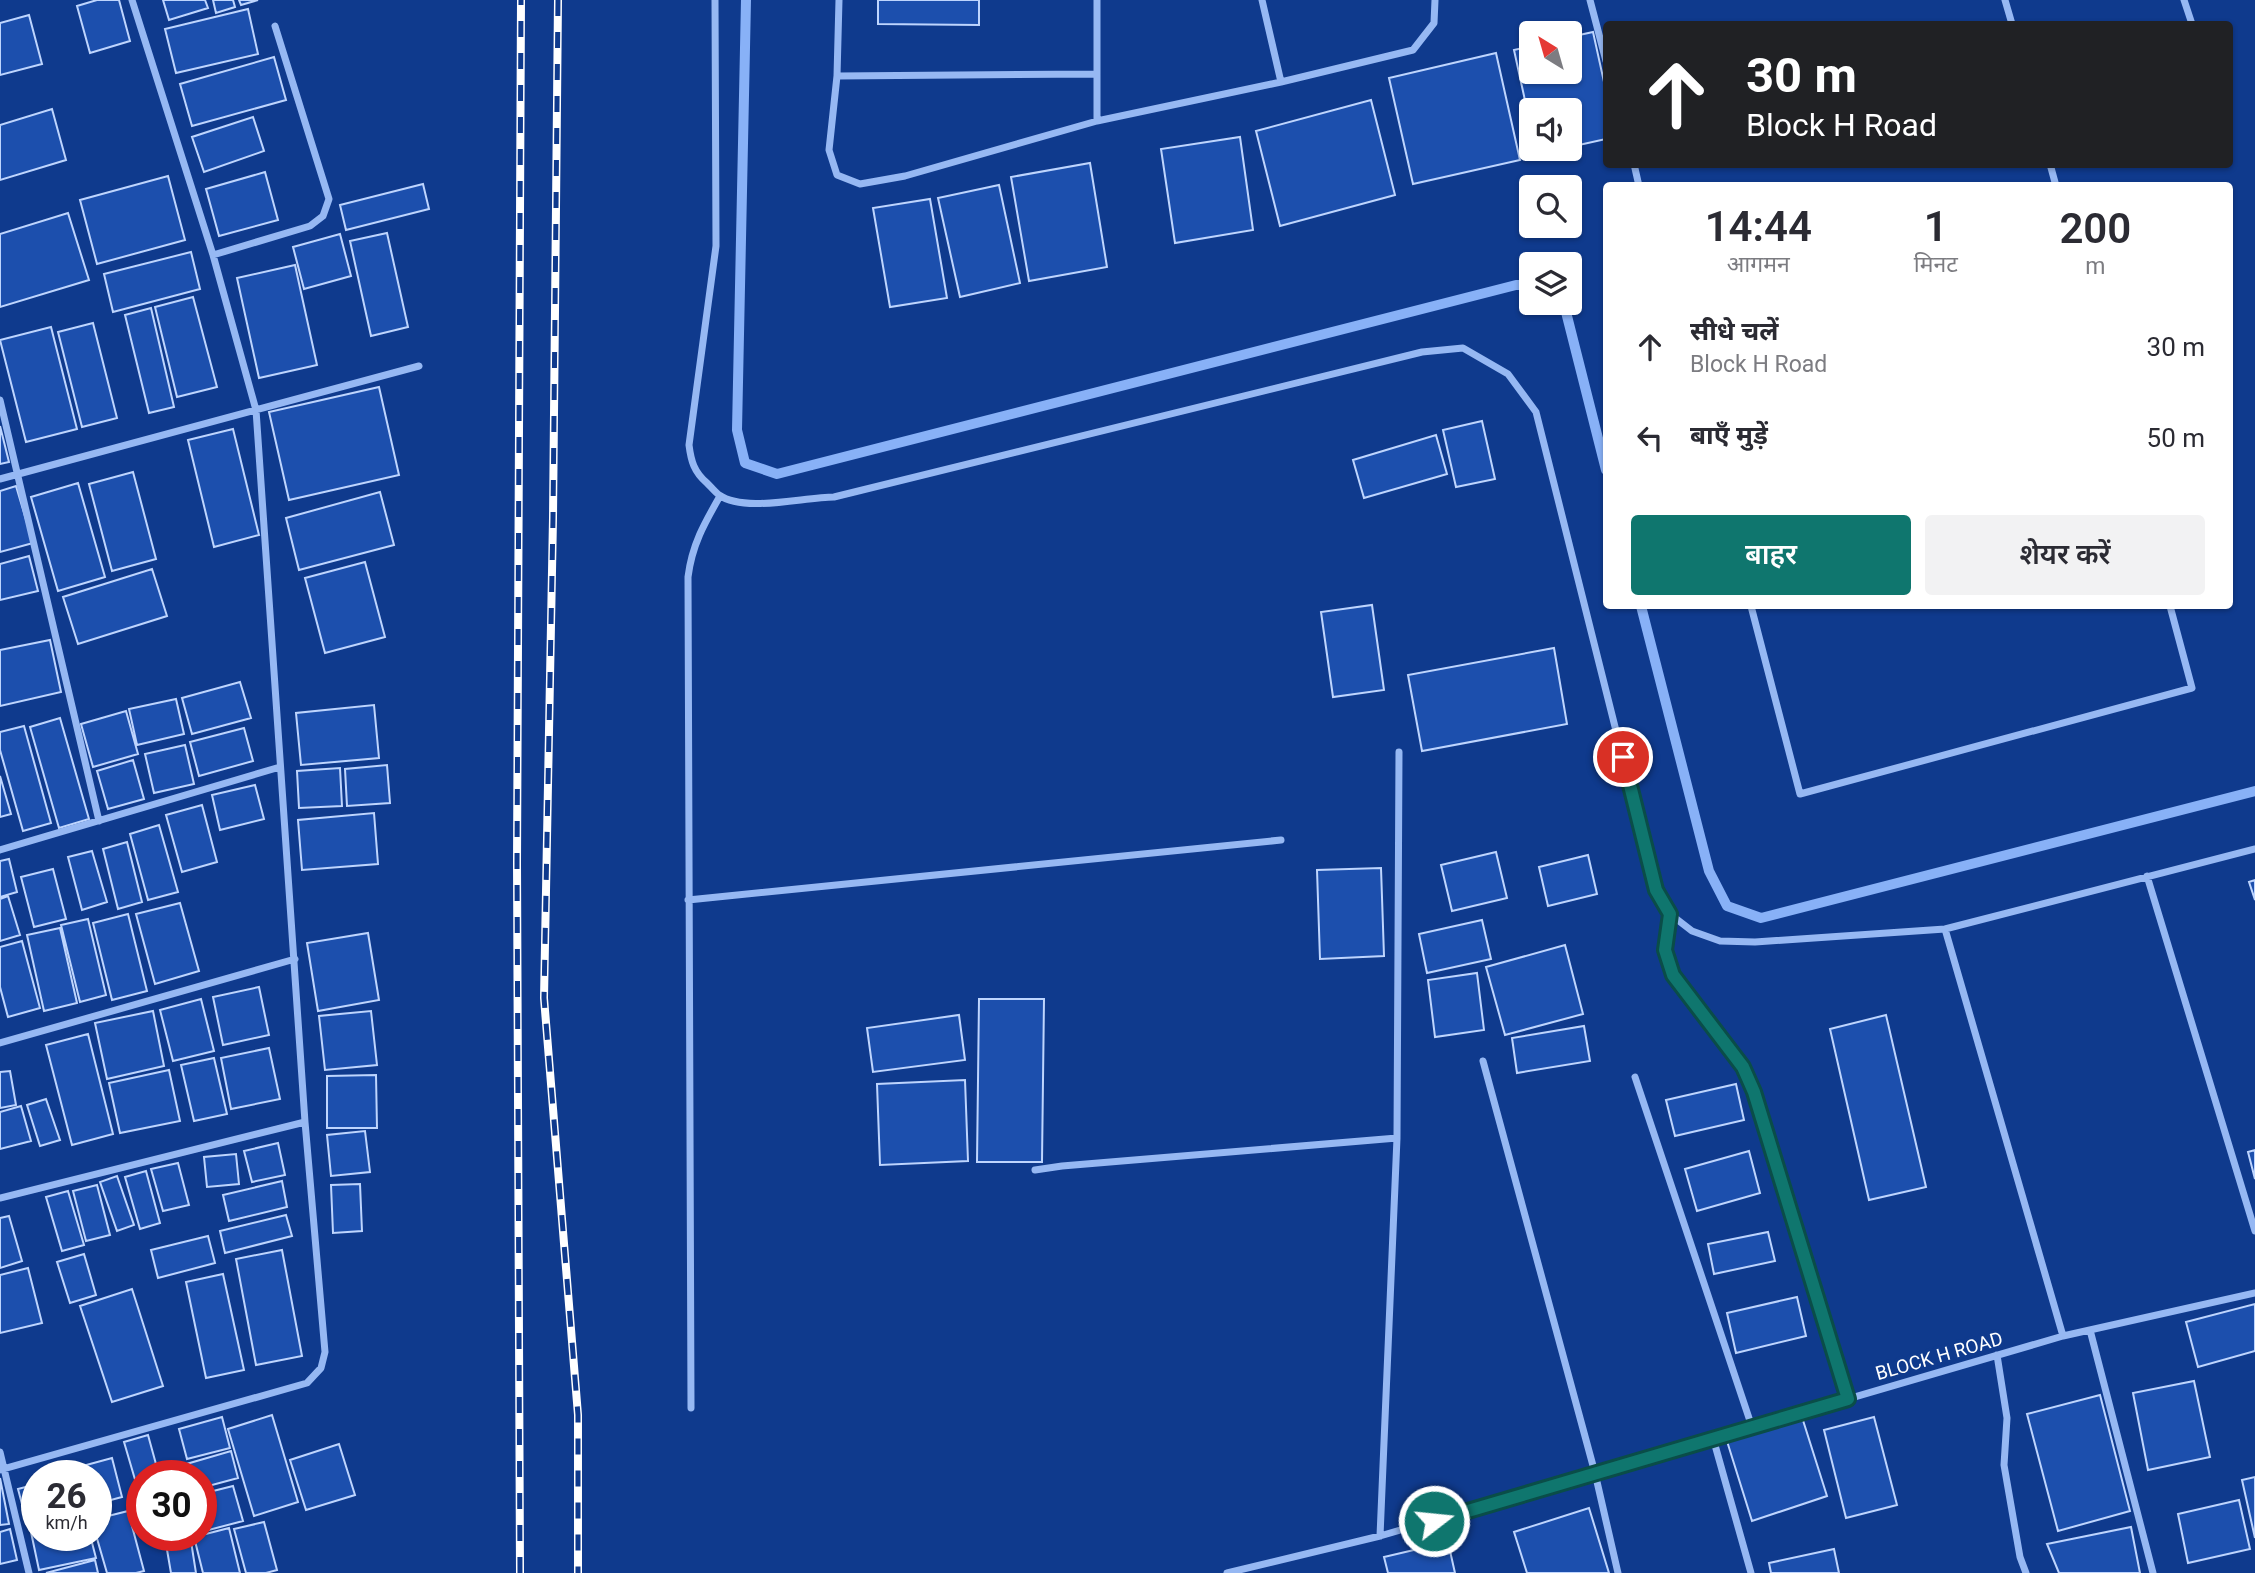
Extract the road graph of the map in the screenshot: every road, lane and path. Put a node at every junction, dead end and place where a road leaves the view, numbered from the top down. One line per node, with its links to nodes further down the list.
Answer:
1 (132, 0): 18 (street)
2 (715, 0): 24 (street)
3 (839, 0): 15 (street)
4 (1097, 0): 14 (street)
5 (1262, 0): 16 (street)
6 (1435, 0): 16 (street)
7 (1590, 0): 13 (street)
8 (2005, 0): 10 (street)
9 (2184, 0): 11 (street)
10 (2011, 21)
11 (2191, 21)
12 (275, 26): 18 (street)
13 (1603, 50)
14 (1097, 74): 15 (street); 17 (street)
15 (837, 76): 17 (street)
16 (1281, 82): 17 (street)
17 (1097, 121)
18 (213, 255): 21 (street)
19 (419, 366): 21 (street)
20 (0, 400): 22 (street)
21 (256, 410): 22 (street); 28 (street)
22 (19, 474): 23 (street); 29 (street)
23 (0, 479)
24 (720, 496): 34 (street); 35 (street)
25 (1752, 609): 26 (street)
26 (2171, 609)
27 (1399, 752): 42 (street)
28 (280, 767): 29 (street); 37 (street)
29 (99, 821): 32 (street)
30 (1281, 840): 34 (street)
31 (2255, 849): 33 (street)
32 (0, 850)
33 (2147, 876): 36 (street); 45 (street)
34 (688, 900): 51 (street)
35 (1670, 914): 36 (street); 50 (street)
36 (1945, 929): 48 (street)
37 (295, 958): 38 (street); 41 (street)
38 (0, 1043)
39 (1483, 1061): 56 (street)
40 (1635, 1077): 52 (street)
41 (305, 1122): 44 (street); 55 (street)
42 (1397, 1138): 43 (street); 57 (street)
43 (1035, 1170)
44 (0, 1198)
45 (2255, 1231)
46 (2255, 1293): 47 (street, BLOCK H ROAD)
47 (2090, 1329): 48 (street, BLOCK H ROAD); 63 (street)
48 (2063, 1336): 49 (street, BLOCK H ROAD)
49 (1997, 1355): 50 (street, BLOCK H ROAD); 62 (street)
50 (1848, 1399): 52 (street, BLOCK H ROAD)
51 (691, 1408)
52 (1752, 1427): 53 (street, BLOCK H ROAD)
53 (1713, 1438): 56 (street, BLOCK H ROAD); 61 (street)
54 (0, 1452): 55 (street)
55 (3, 1470): 58 (street)
56 (1595, 1474): 57 (street, BLOCK H ROAD); 60 (street)
57 (1380, 1536): 59 (street, BLOCK H ROAD)
58 (29, 1573)
59 (1227, 1573)
60 (1618, 1573)
61 (1751, 1573)
62 (2026, 1573)
63 (2153, 1573)

